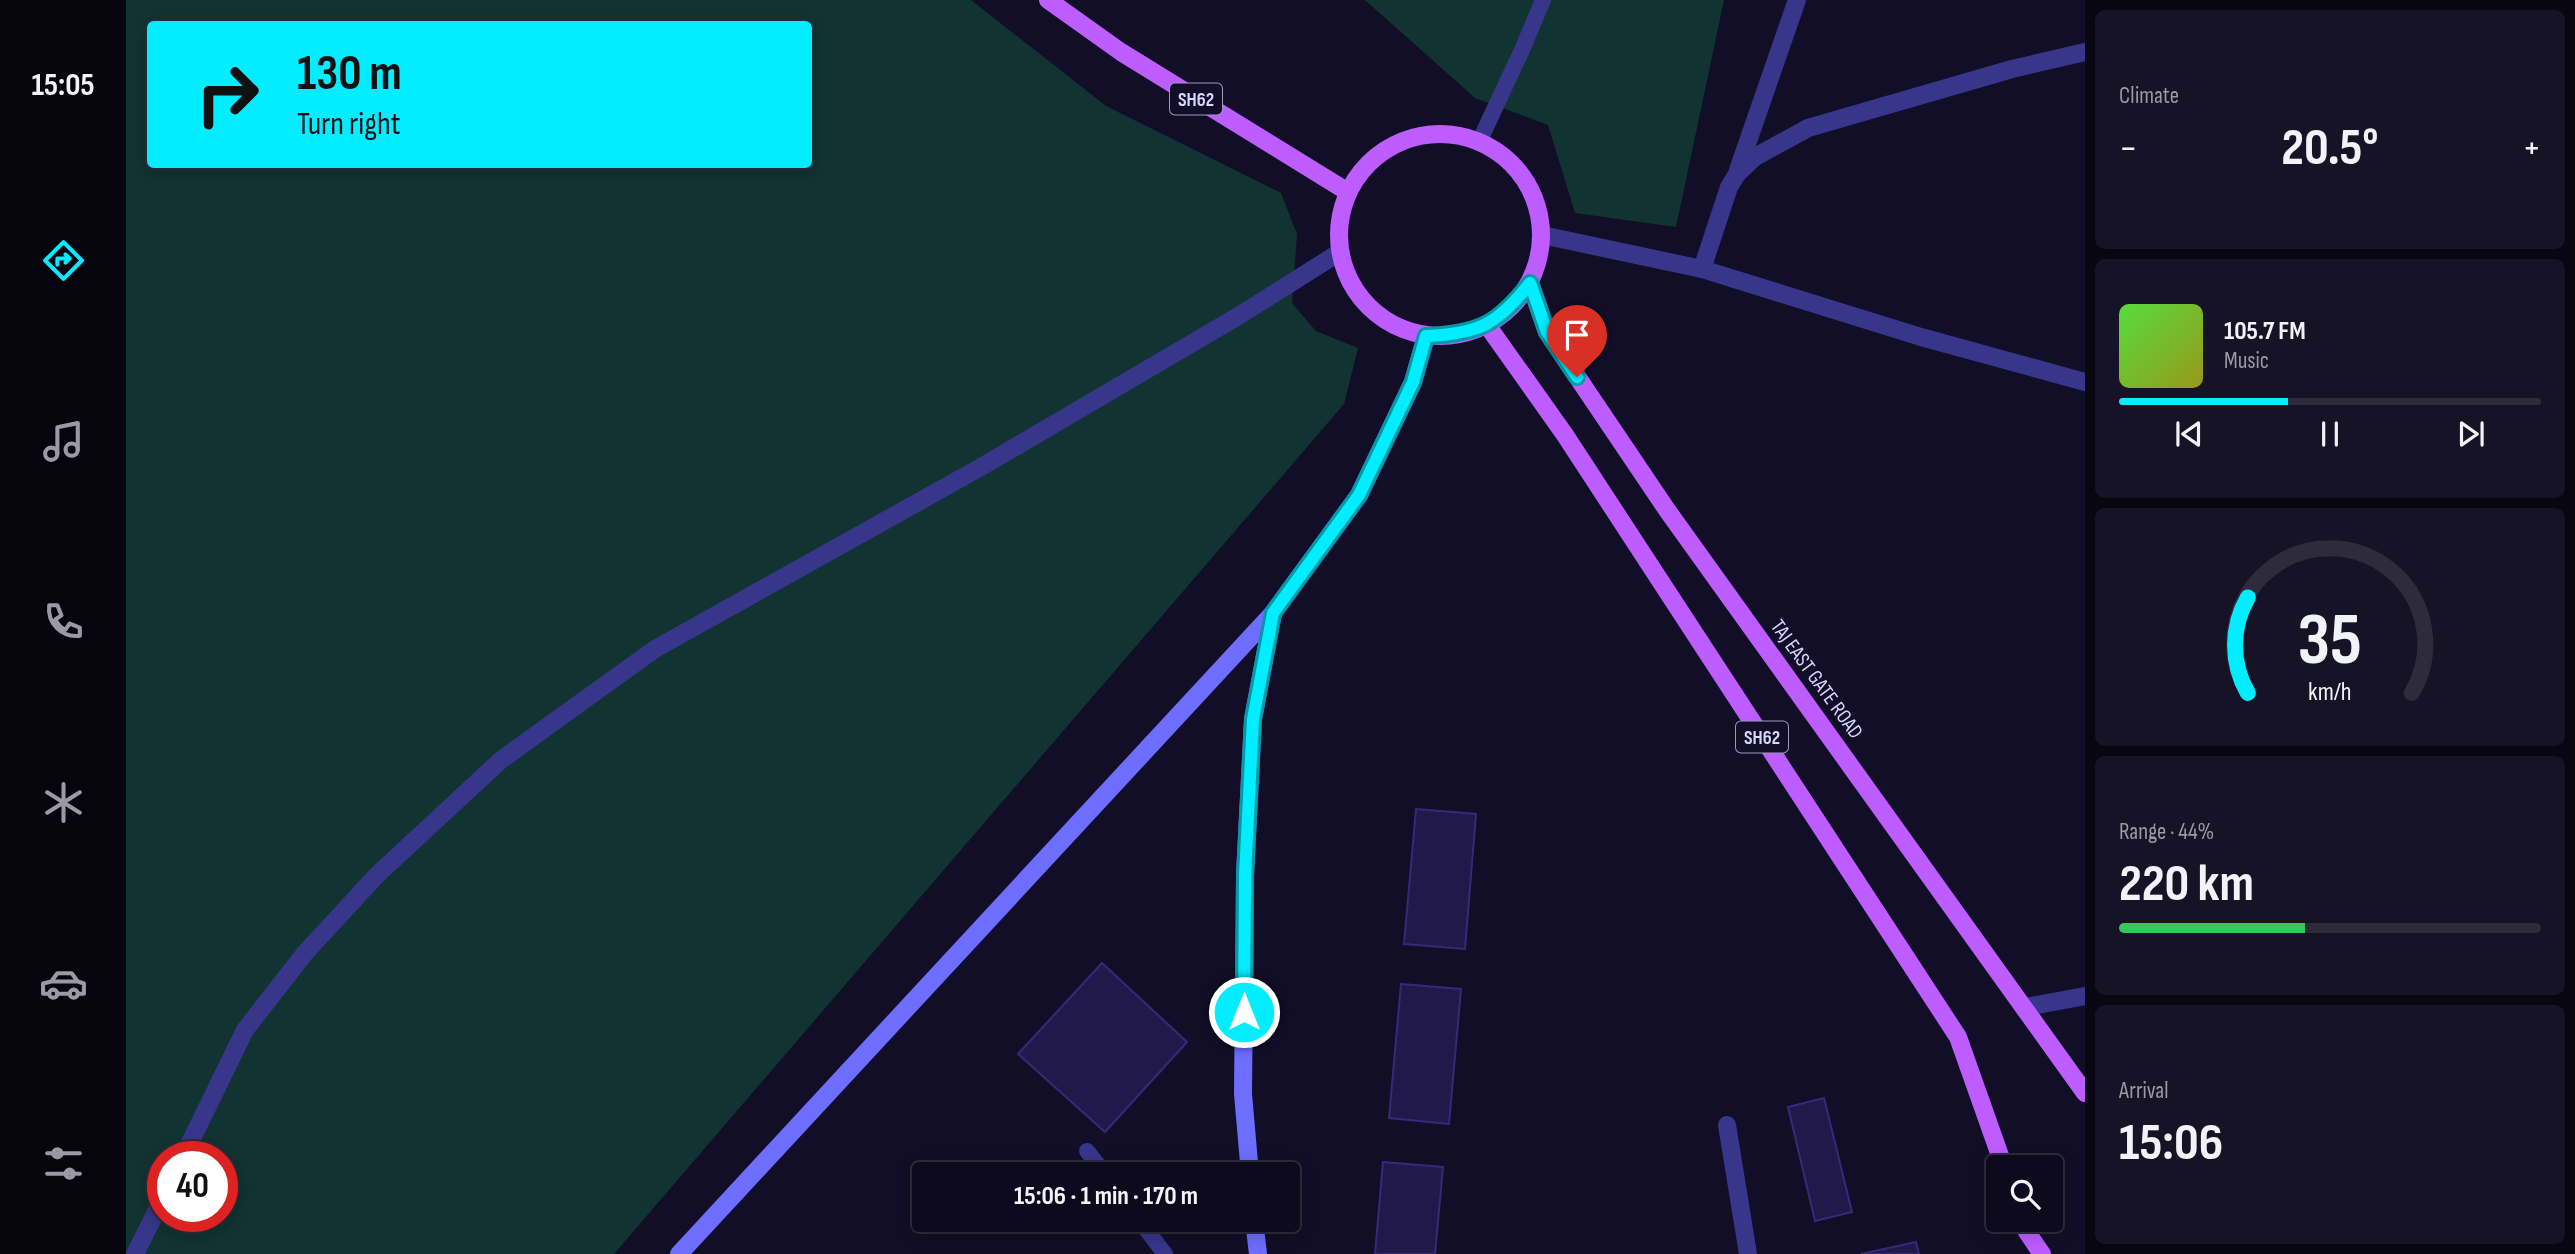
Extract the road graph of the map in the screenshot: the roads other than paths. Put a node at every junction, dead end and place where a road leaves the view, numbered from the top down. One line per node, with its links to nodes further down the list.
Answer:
1 (1048, 0): 7 (main road, SH62)
2 (1543, 0): 5 (lane)
3 (1797, 0): 6 (street)
4 (2085, 52): 6 (street)
5 (1479, 142): 7 (main road); 8 (main road)
6 (1737, 174): 10 (street)
7 (1348, 192): 9 (main road)
8 (1542, 235): 10 (street); 11 (main road)
9 (1340, 252): 13 (main road); 20 (street)
10 (1702, 269): 14 (street)
11 (1530, 283): 12 (main road); 17 (main road, TAJ EAST GATE ROAD / SH62)
12 (1487, 325): 13 (main road); 22 (main road, SH62)
13 (1426, 336): 15 (street)
14 (2085, 382)
15 (1273, 613): 24 (street); 30 (street)
16 (2085, 996): 17 (street)
17 (2026, 1007): 18 (main road, TAJ EAST GATE ROAD / SH62)
18 (2085, 1093)
19 (1727, 1125): 33 (street)
20 (191, 1141)
21 (1087, 1151): 23 (lane)
22 (2000, 1155)
23 (1096, 1162)
24 (1249, 1162)
25 (147, 1230): 29 (street)
26 (1148, 1232): 31 (lane)
27 (1255, 1232): 32 (street)
28 (2027, 1232): 34 (main road)
29 (135, 1254)
30 (679, 1254)
31 (1165, 1254)
32 (1258, 1254)
33 (1748, 1254)
34 (2042, 1254)

